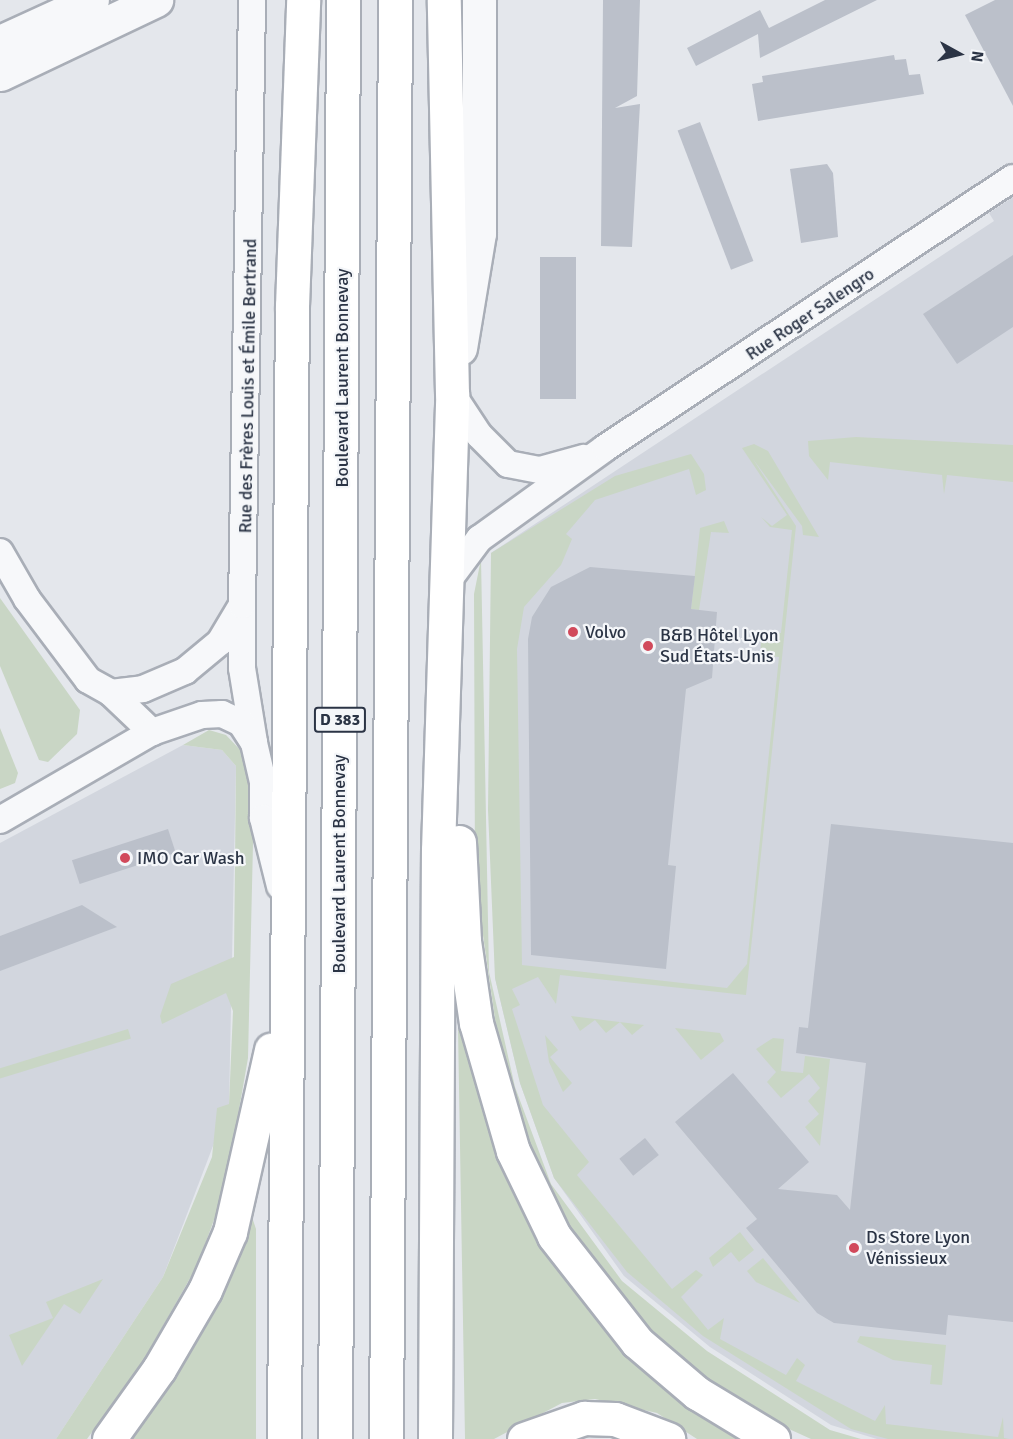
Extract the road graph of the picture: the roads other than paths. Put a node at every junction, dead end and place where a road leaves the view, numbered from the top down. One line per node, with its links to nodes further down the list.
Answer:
1 (92, 0): 9 (street)
2 (156, 0): 10 (street)
3 (252, 0): 16 (street, Rue des Frères Louis et Émile Bertrand)
4 (303, 0): 22 (highway)
5 (344, 0): 26 (highway, Boulevard Laurent Bonnevay / D 383)
6 (396, 0): 27 (highway, D 383)
7 (444, 0): 12 (highway)
8 (478, 0): 12 (street)
9 (0, 42)
10 (0, 74)
11 (1013, 178): 13 (street, Rue Roger Salengro)
12 (452, 394): 13 (street, Rue Roger Salengro); 15 (highway)
13 (605, 448): 15 (street, Rue Roger Salengro)
14 (0, 552): 18 (street)
15 (450, 578): 17 (highway)
16 (242, 605): 18 (street, Rue des Frères Louis et Émile Bertrand); 20 (street)
17 (448, 673): 28 (highway); 31 (highway)
18 (111, 693): 19 (street)
19 (152, 732): 20 (street); 21 (street)
20 (255, 743): 22 (street)
21 (0, 820)
22 (287, 913): 23 (highway)
23 (286, 972): 24 (highway); 25 (highway)
24 (109, 1439)
25 (284, 1439)
26 (335, 1439)
27 (386, 1439)
28 (435, 1439)
29 (524, 1439): 30 (highway)
30 (668, 1439)
31 (773, 1439)

